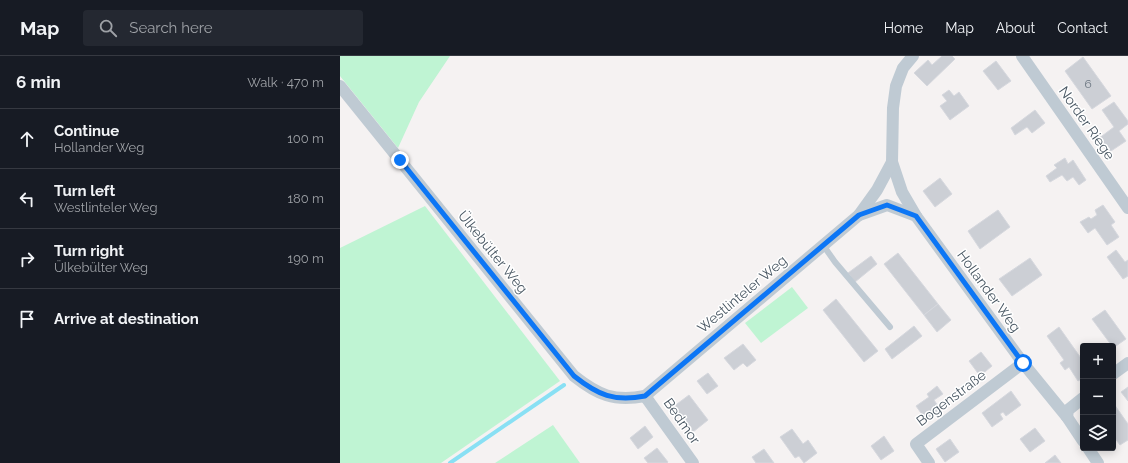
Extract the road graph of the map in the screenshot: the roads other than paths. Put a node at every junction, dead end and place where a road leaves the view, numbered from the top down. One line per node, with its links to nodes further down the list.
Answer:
1 (913, 56): 4 (street, Westlinteler Weg)
2 (1022, 56): 5 (street, Norder Riege)
3 (340, 86): 13 (street, Ülkebülter Weg)
4 (892, 162): 6 (street, Westlinteler Weg); 7 (street, Westlinteler Weg)
5 (1128, 208)
6 (859, 215): 7 (street, Westlinteler Weg); 8 (street, Westlinteler Weg)
7 (916, 216): 10 (street, Hollander Weg)
8 (823, 245): 9 (lane); 13 (street, Westlinteler Weg)
9 (890, 327)
10 (1023, 363): 15 (street, Hollander Weg); 19 (street, Bogenstraße)
11 (1128, 363): 12 (street)
12 (1116, 372)
13 (645, 396): 18 (street, Bedmor)
14 (1080, 400): 15 (street)
15 (1067, 417): 16 (street, Hollander Weg)
16 (1080, 436)
17 (1090, 451): 20 (street)
18 (694, 463)
19 (929, 463)
20 (1098, 463)

